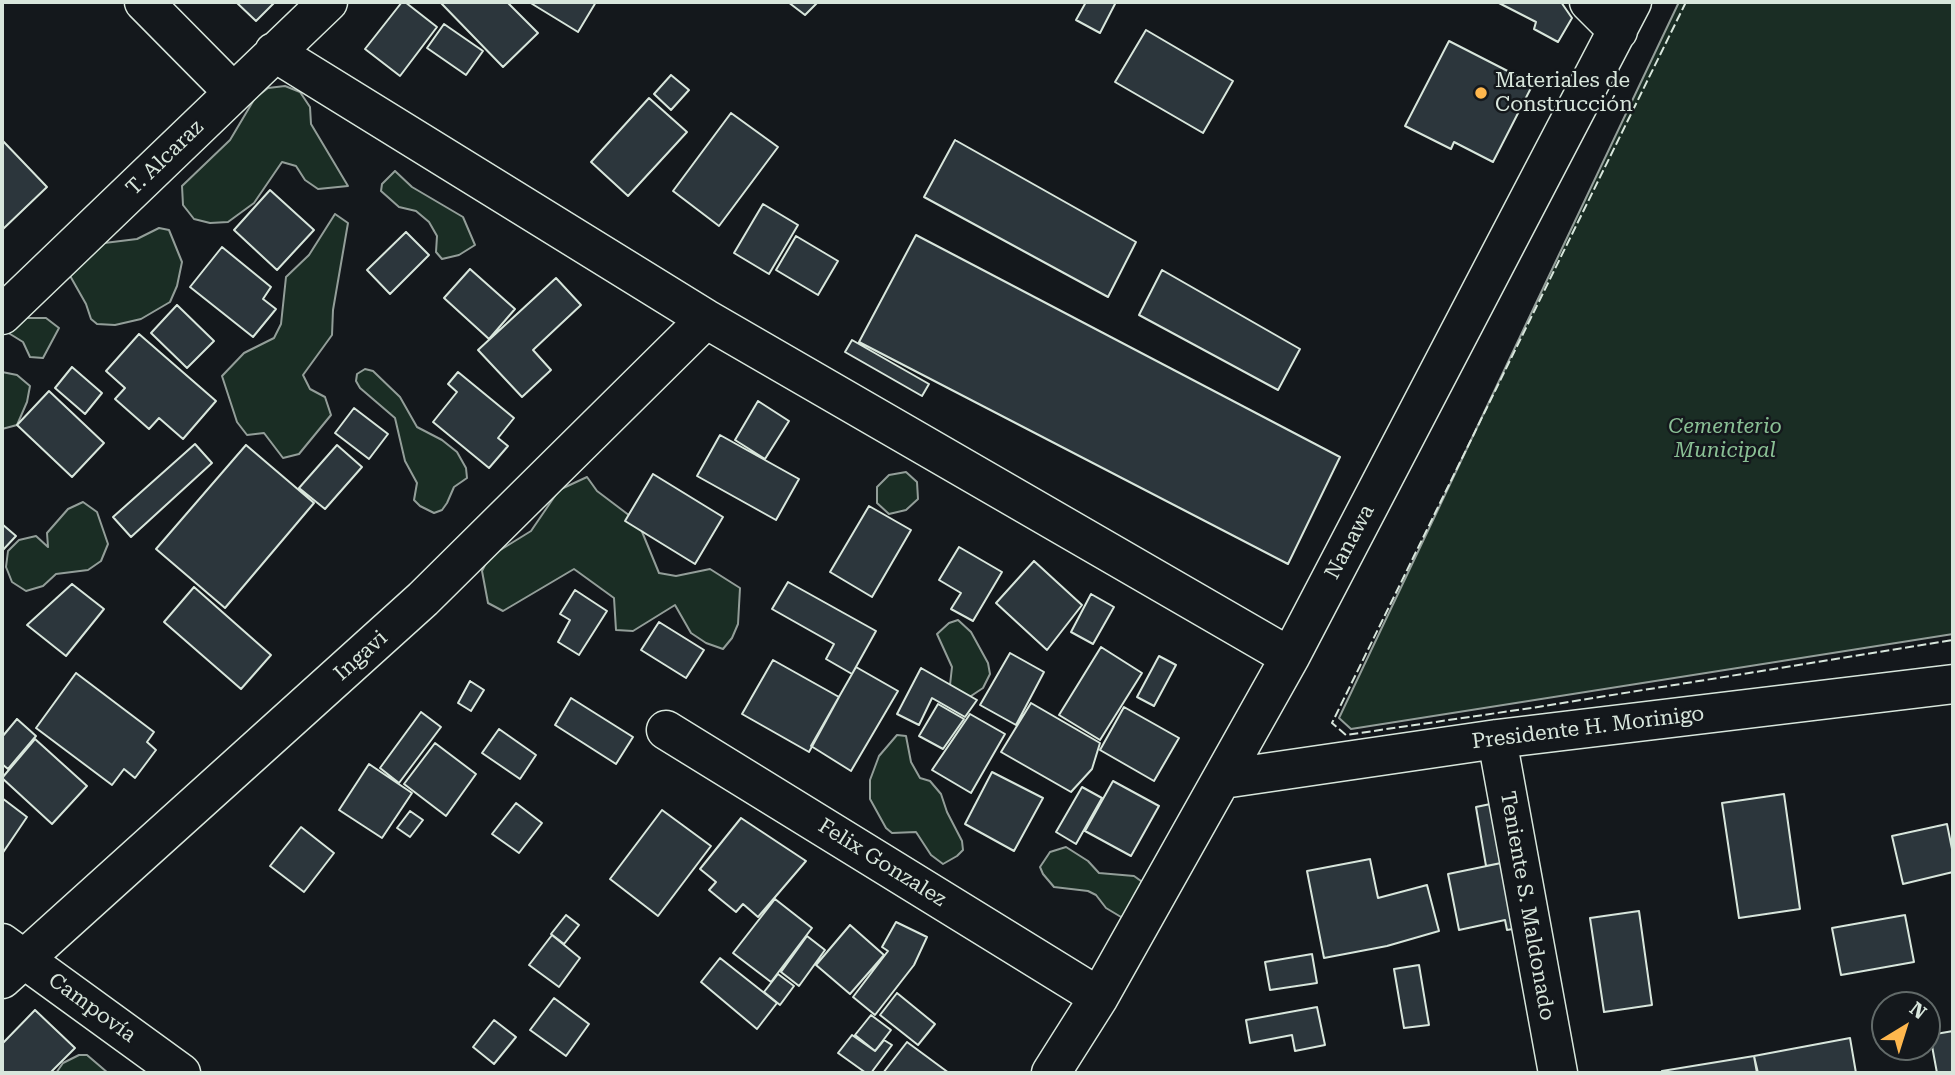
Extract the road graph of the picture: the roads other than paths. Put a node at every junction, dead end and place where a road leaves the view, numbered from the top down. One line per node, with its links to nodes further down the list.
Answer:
1 (144, 2): 6 (street)
2 (328, 2): 5 (street, T. Alcaraz)
3 (1589, 2): 4 (street)
4 (1625, 17): 9 (street, Nanawa)
5 (274, 52): 6 (street, T. Alcaraz); 8 (street)
6 (233, 92): 7 (street, T. Alcaraz)
7 (2, 315)
8 (706, 319): 9 (street); 14 (street, Ingavi)
9 (1290, 657): 13 (street, Nanawa)
10 (1953, 684): 12 (street, Presidente H. Morinigo)
11 (666, 730): 15 (street, Felix Gonzalez)
12 (1497, 739): 13 (street, Presidente H. Morinigo); 18 (street, Teniente S. Maldonado)
13 (1223, 779): 15 (street, Nanawa)
14 (9, 960): 16 (street, Campovía)
15 (1099, 997): 17 (street, Nanawa)
16 (181, 1073)
17 (1051, 1073)
18 (1558, 1073)

